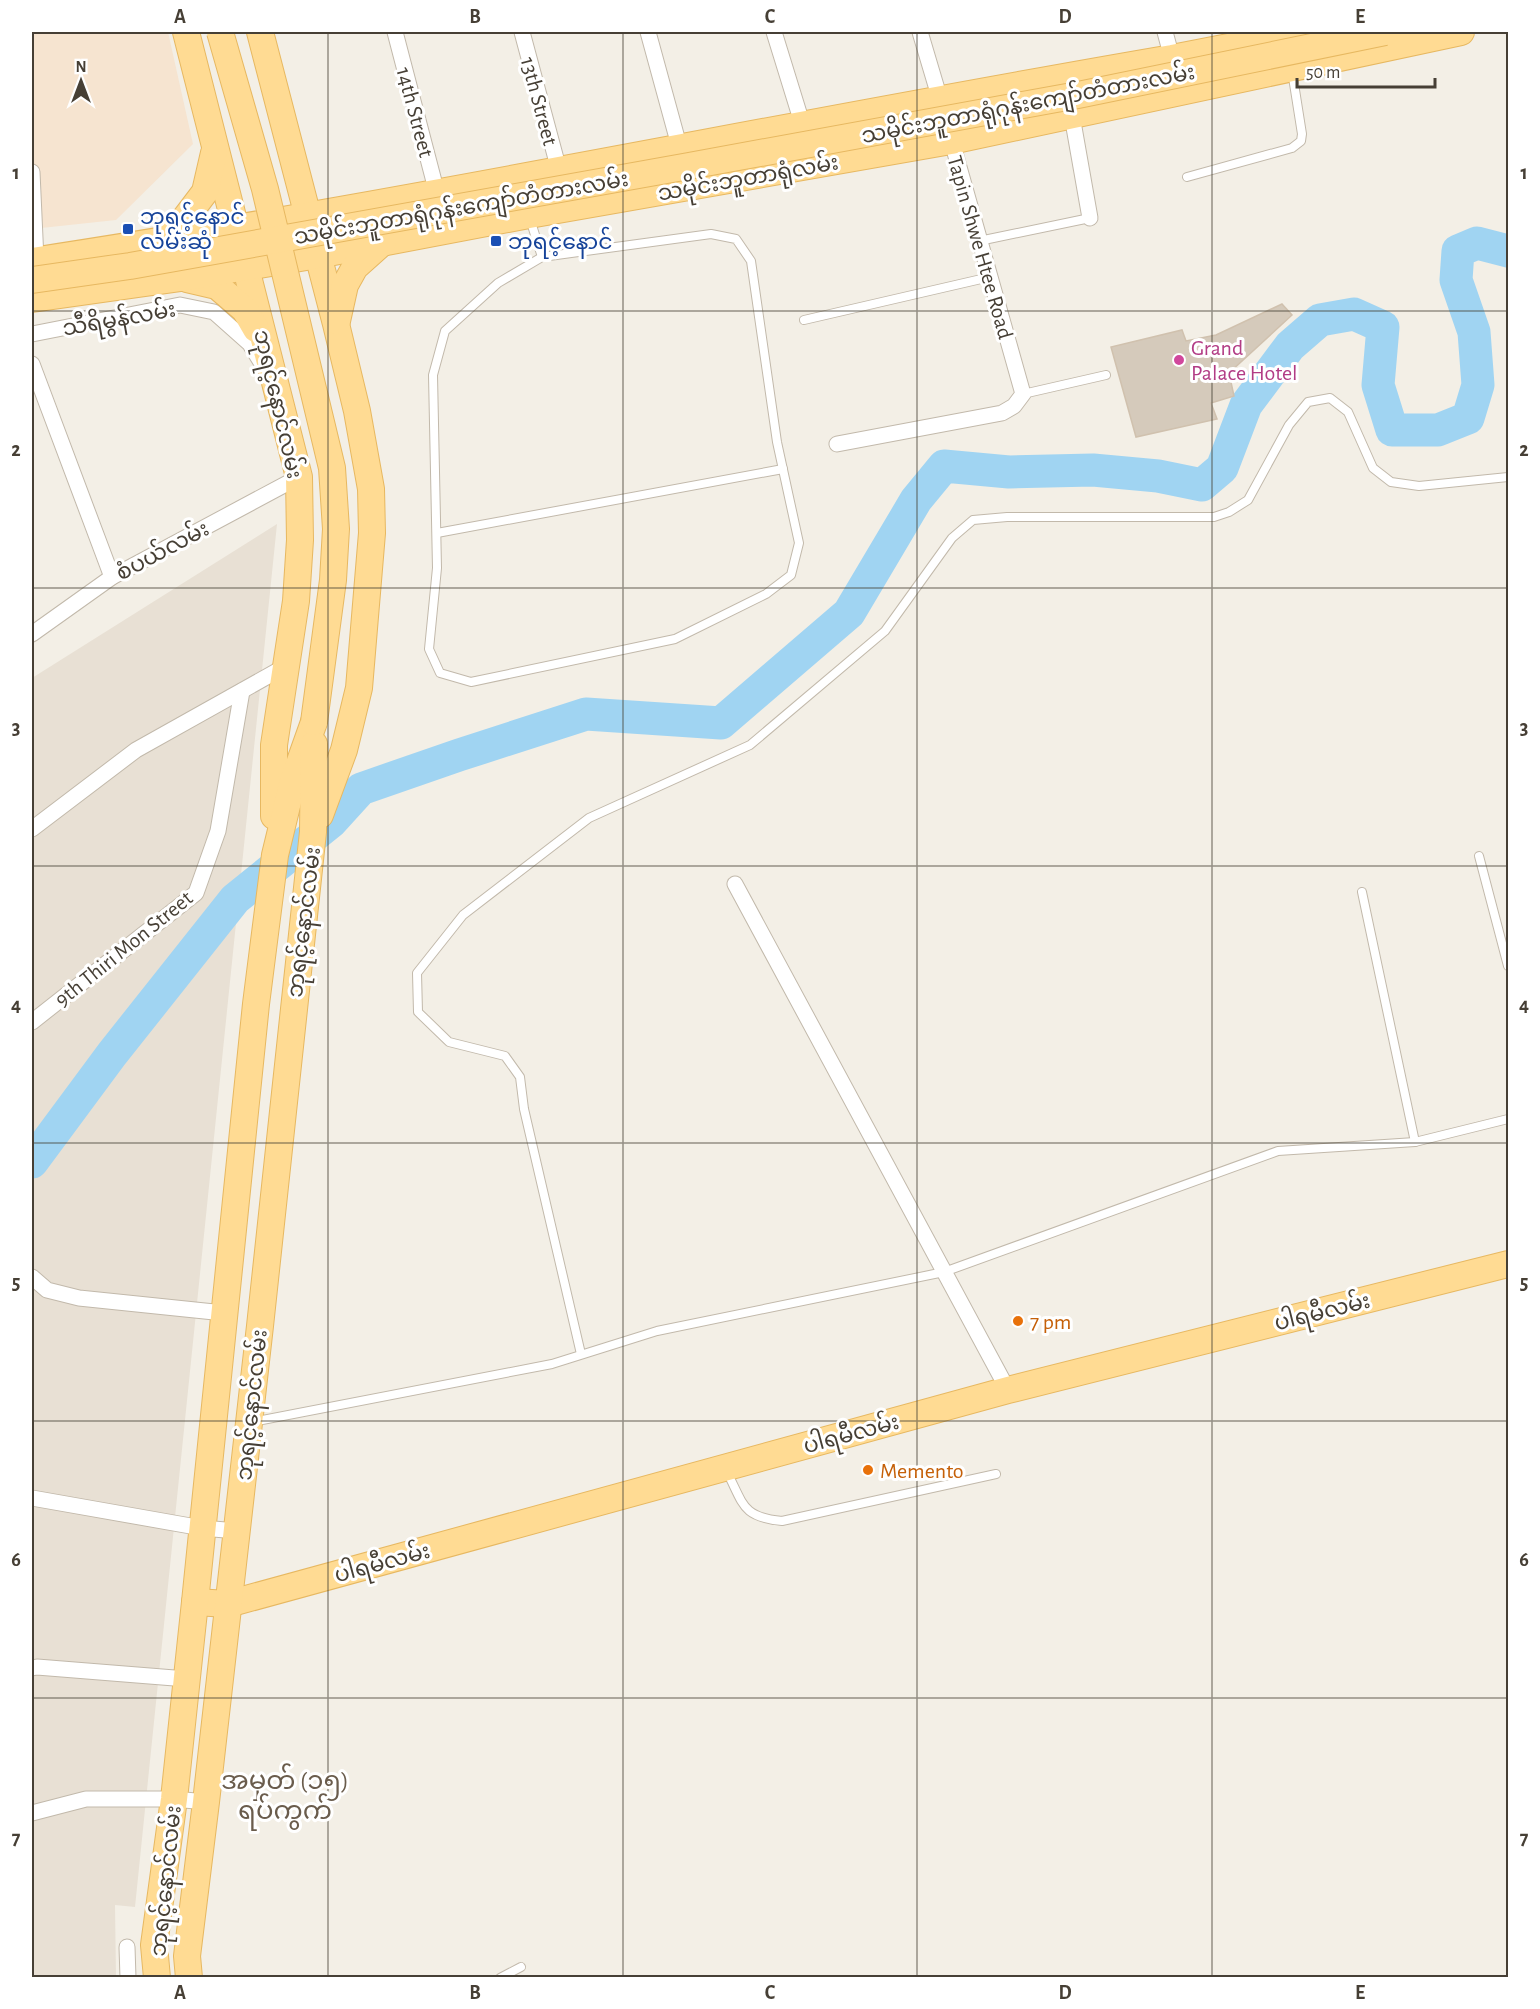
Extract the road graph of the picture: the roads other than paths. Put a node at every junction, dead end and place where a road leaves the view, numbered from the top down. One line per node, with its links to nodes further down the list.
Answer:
1 (186, 32): 21 (main road, ဘုရင့်နောင်လမ်း)
2 (220, 32): 59 (main road, ဘုရင့်နောင်လမ်း, bridge)
3 (260, 32): 29 (main road, ဘုရင့်နောင်လမ်း)
4 (395, 32): 27 (street, 14th Street)
5 (522, 32): 23 (street, 13th Street)
6 (648, 32): 22 (street)
7 (774, 32): 19 (street)
8 (920, 32): 17 (street, Tapin Shwe Htee Road)
9 (1165, 32): 15 (street)
10 (1297, 32): 15 (main road, သမိုင်းဘူတာရုံလမ်း)
11 (1385, 32): 37 (main road, သမိုင်းဘူတာရုံဂုန်းကျော်တံတားလမ်း, bridge)
12 (1395, 32): 14 (main road)
13 (1461, 32): 14 (main road, သမိုင်းဘူတာရုံလမ်း)
14 (1419, 40): 16 (main road, သမိုင်းဘူတာရုံလမ်း)
15 (1172, 58): 17 (main road, သမိုင်းဘူတာရုံလမ်း)
16 (1291, 67): 18 (main road, သမိုင်းဘူတာရုံလမ်း); 25 (lane)
17 (940, 100): 19 (main road, သမိုင်းဘူတာရုံလမ်း); 20 (street, Tapin Shwe Htee Road)
18 (1072, 116): 20 (main road, သမိုင်းဘူတာရုံလမ်း); 30 (street)
19 (803, 126): 22 (main road, သမိုင်းဘူတာရုံလမ်း)
20 (951, 141): 26 (main road, သမိုင်းဘူတာရုံလမ်း); 32 (street, Tapin Shwe Htee Road)
21 (215, 150): 31 (main road, ဘုရင့်နောင်လမ်း); 33 (main road)
22 (673, 150): 23 (main road, သမိုင်းဘူတာရုံလမ်း); 26 (main road)
23 (559, 170): 27 (main road, သမိုင်းဘူတာရုံလမ်း)
24 (32, 172): 37 (street)
25 (1187, 177)
26 (675, 190): 28 (main road, သမိုင်းဘူတာရုံလမ်း)
27 (437, 193): 29 (main road, သမိုင်းဘူတာရုံလမ်း)
28 (529, 215): 34 (main road, သမိုင်းဘူတာရုံလမ်း); 36 (lane)
29 (308, 216): 31 (main road, သမိုင်းဘူတာရုံလမ်း); 35 (main road, ဘုရင့်နောင်လမ်း)
30 (1090, 218): 32 (lane)
31 (236, 229): 33 (main road, သမိုင်းဘူတာရုံလမ်း); 38 (main road, ဘုရင့်နောင်လမ်း)
32 (980, 241): 39 (street, Tapin Shwe Htee Road)
33 (160, 242): 37 (main road, သမိုင်းဘူတာရုံလမ်း)
34 (382, 242): 35 (main road, သမိုင်းဘူတာရုံလမ်း); 43 (main road)
35 (318, 255): 38 (main road, သမိုင်းဘူတာရုံလမ်း); 43 (main road, ဘုရင့်နောင်လမ်း)
36 (542, 257): 51 (lane); 54 (lane)
37 (33, 267)
38 (247, 267): 40 (main road, သမိုင်းဘူတာရုံလမ်း); 45 (main road, ဘုရင့်နောင်လမ်း)
39 (990, 277): 42 (lane); 49 (street, Tapin Shwe Htee Road)
40 (181, 278): 41 (main road, သမိုင်းဘူတာရုံလမ်း); 45 (main road)
41 (32, 299)
42 (804, 320)
43 (336, 324): 61 (main road, ဘုရင့်နောင်လမ်း)
44 (32, 334): 48 (street, သီရိမွန်လမ်း)
45 (265, 343): 48 (main road, ဘုရင့်နောင်လမ်း)
46 (32, 364): 55 (street)
47 (1106, 375): 49 (lane)
48 (277, 388): 52 (main road, ဘုရင့်နောင်လမ်း)
49 (1023, 394): 50 (street)
50 (837, 444)
51 (783, 469): 54 (lane); 54 (lane)
52 (299, 477): 55 (street, စံပယ်လမ်း); 57 (main road, ဘုရင့်နောင်လမ်း)
53 (1509, 477): 74 (lane)
54 (437, 533)
55 (112, 576): 56 (street, စံပယ်လမ်း)
56 (32, 634)
57 (286, 666): 58 (street); 62 (main road, ဘုရင့်နောင်လမ်း)
58 (242, 691): 60 (street); 67 (street, 9th Thiri Mon Street)
59 (314, 722): 61 (main road, ဘုရင့်နောင်လမ်း); 62 (main road, ဘုရင့်နောင်လမ်း)
60 (32, 829)
61 (313, 832): 76 (main road, ဘုရင့်နောင်လမ်း)
62 (274, 855): 73 (main road, ဘုရင့်နောင်လမ်း)
63 (1479, 856): 66 (lane)
64 (735, 884): 71 (street)
65 (1362, 892): 69 (lane)
66 (1509, 966)
67 (32, 1022)
68 (1509, 1119): 69 (lane)
69 (1415, 1142): 71 (lane)
70 (1509, 1264): 75 (main road, ပါရမီလမ်း)
71 (944, 1272): 74 (lane); 75 (street)
72 (32, 1277): 73 (street)
73 (224, 1312): 77 (main road, ဘုရင့်နောင်လမ်း)
74 (581, 1354): 76 (lane)
75 (1008, 1390): 78 (main road, ပါရမီလမ်း)
76 (248, 1432): 77 (main road); 82 (main road, ဘုရင့်နောင်လမ်း)
77 (211, 1436): 81 (main road, ဘုရင့်နောင်လမ်း)
78 (725, 1468): 79 (lane); 84 (main road, ပါရမီလမ်း)
79 (996, 1474)
80 (32, 1498): 81 (street)
81 (202, 1528): 82 (street); 83 (main road, ဘုရင့်နောင်လမ်း)
82 (237, 1531): 84 (main road, ဘုရင့်နောင်လမ်း)
83 (195, 1602): 84 (main road, ပါရမီလမ်း); 86 (main road, ဘုရင့်နောင်လမ်း)
84 (228, 1604): 86 (main road, ဘုရင့်နောင်လမ်း)
85 (32, 1668): 86 (street)
86 (203, 1680): 87 (main road, ဘုရင့်နောင်လမ်း); 88 (main road, ဘုရင့်နောင်လမ်း)
87 (174, 1799): 88 (street); 89 (street); 93 (main road, ဘုရင့်နောင်လမ်း)
88 (206, 1802): 94 (main road, ဘုရင့်နောင်လမ်း)
89 (32, 1812)
90 (127, 1947): 92 (street)
91 (521, 1967): 95 (lane)
92 (128, 1977)
93 (157, 1977)
94 (189, 1977)
95 (500, 1977)

